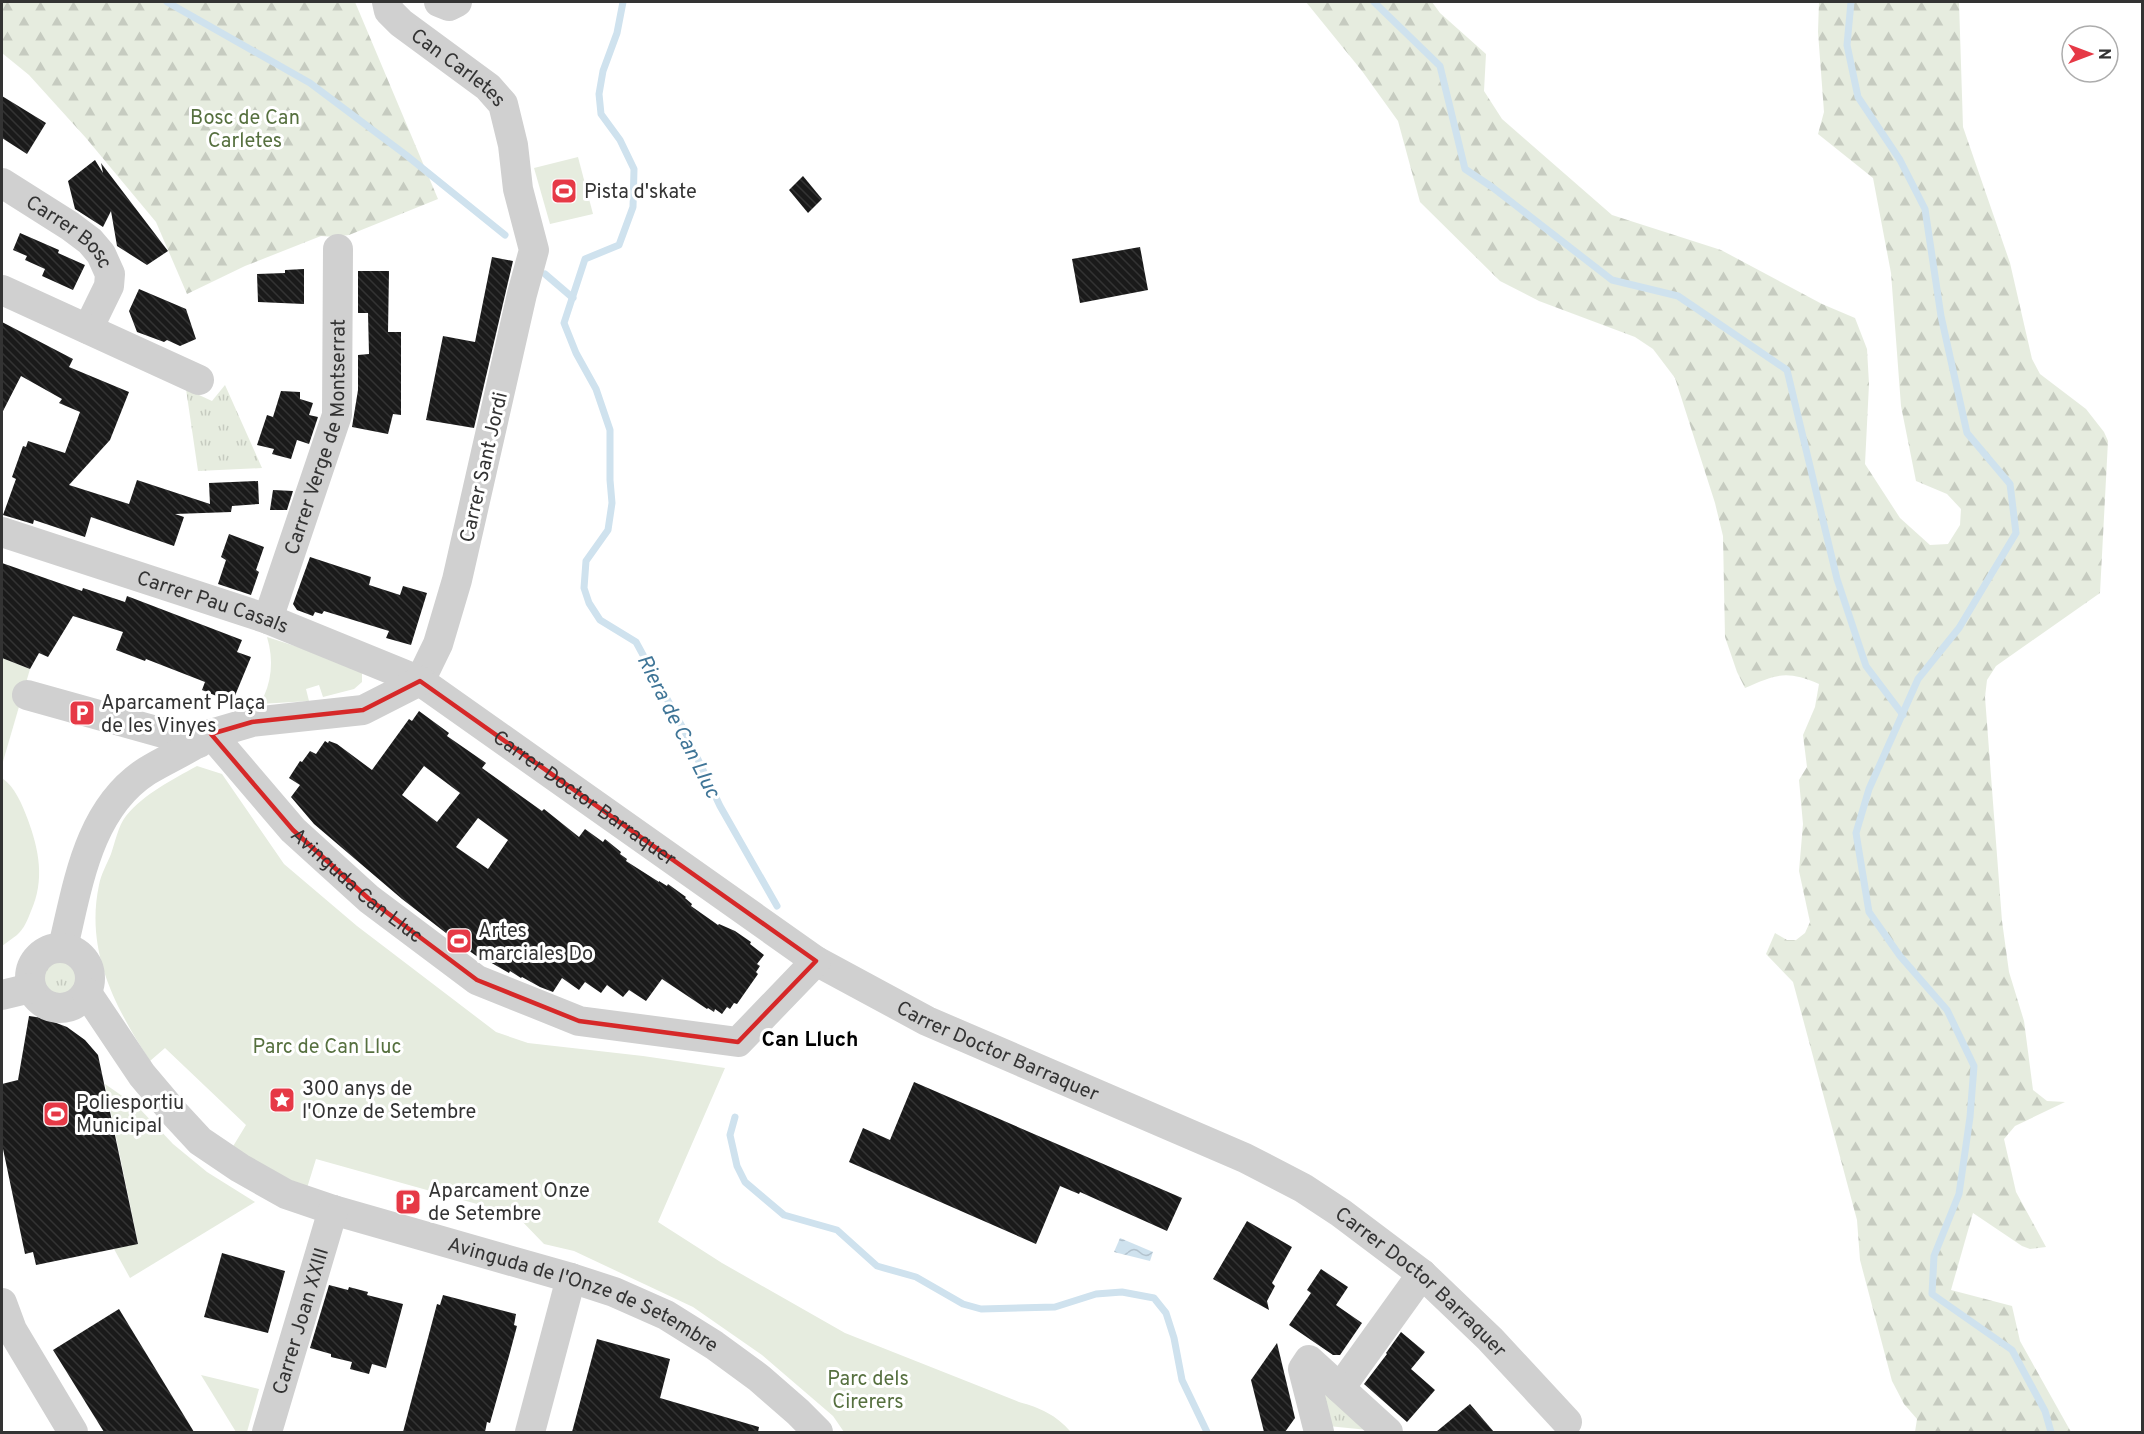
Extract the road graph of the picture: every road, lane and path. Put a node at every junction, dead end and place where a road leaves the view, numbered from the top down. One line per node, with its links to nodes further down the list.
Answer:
1 (387, 2): 6 (street, Can Carletes)
2 (439, 2): 3 (street, Can Carletes)
3 (457, 2)
4 (2, 183): 8 (street, Carrer Bosc)
5 (338, 249): 11 (street, Carrer Verge de Montserrat)
6 (534, 250): 12 (street, Carrer Sant Jordi)
7 (2, 290): 8 (street)
8 (88, 329): 9 (street)
9 (199, 380)
10 (2, 532): 11 (street, Carrer Pau Casals)
11 (268, 619): 12 (street, Carrer Pau Casals)
12 (420, 681): 14 (street); 16 (street, Carrer Doctor Barraquer)
13 (27, 695): 14 (street)
14 (205, 738): 15 (street); 16 (street, Avinguda Can Lluc)
15 (63, 947): 17 (street); 18 (street)
16 (816, 961): 21 (street, Carrer Doctor Barraquer)
17 (31, 988): 18 (street); 19 (street)
18 (87, 993): 20 (street, Avinguda de l'Onze de Setembre)
19 (2, 995)
20 (333, 1210): 22 (street, Avinguda de l'Onze de Setembre); 27 (street, Carrer Joan XXIII)
21 (1422, 1274): 24 (street); 25 (street, Carrer Doctor Barraquer)
22 (571, 1278): 28 (street); 29 (street, Avinguda de l'Onze de Setembre)
23 (5, 1322): 26 (street)
24 (1340, 1388): 30 (street); 31 (street)
25 (1567, 1422)
26 (73, 1432)
27 (267, 1432)
28 (530, 1432)
29 (818, 1432)
30 (1319, 1432)
31 (1388, 1432)

